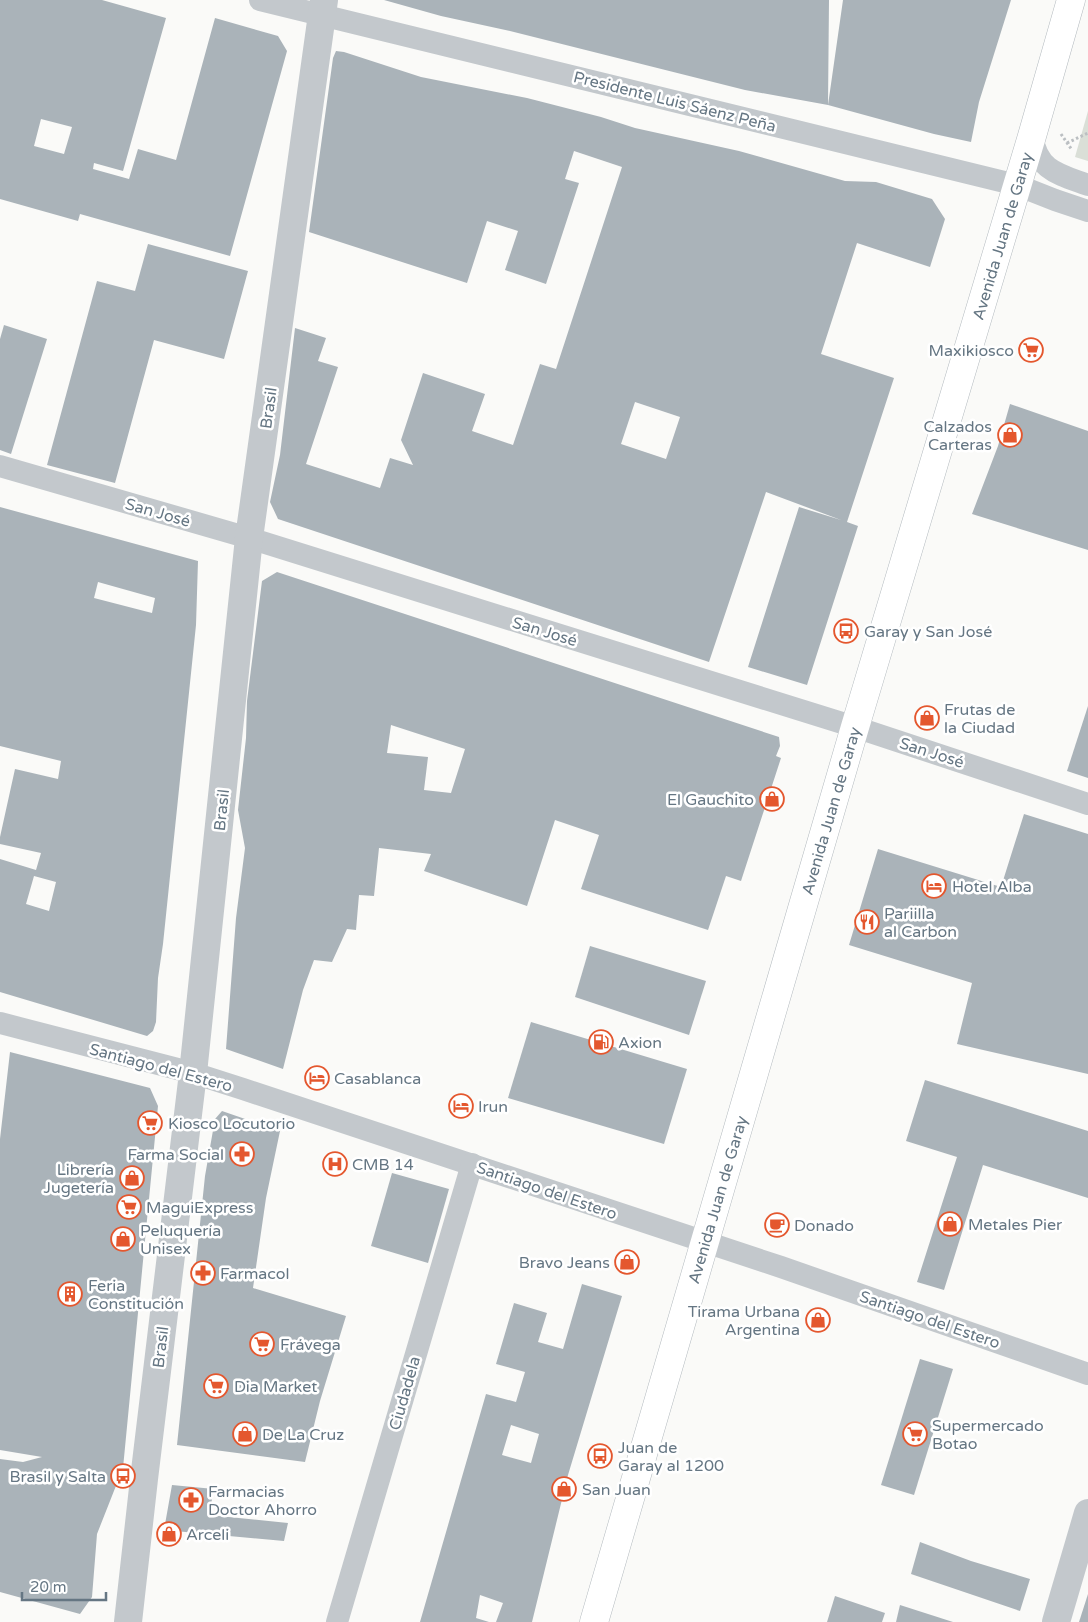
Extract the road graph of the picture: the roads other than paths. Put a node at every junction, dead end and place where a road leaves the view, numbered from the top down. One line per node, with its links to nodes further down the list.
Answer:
1 (260, 0): 3 (street, Presidente Luis Sáenz Peña)
2 (1071, 0): 4 (main road, Avenida Juan de Garay)
3 (323, 8): 5 (street, Presidente Luis Sáenz Peña); 9 (street, Brasil)
4 (1032, 136): 5 (main road, Avenida Juan de Garay); 6 (street)
5 (1017, 185): 7 (street, Presidente Luis Sáenz Peña); 10 (main road, Avenida Juan de Garay)
6 (1088, 185)
7 (1088, 211)
8 (0, 466): 9 (street, San José)
9 (250, 538): 10 (street, San José); 13 (street, Brasil)
10 (855, 727): 11 (street, San José); 15 (main road, Avenida Juan de Garay)
11 (1088, 804)
12 (0, 1024): 13 (street, Santiago del Estero)
13 (194, 1074): 14 (street, Santiago del Estero); 18 (street, Brasil)
14 (472, 1164): 15 (street, Santiago del Estero); 19 (street, Ciudadela)
15 (705, 1243): 16 (street, Santiago del Estero); 20 (main road, Avenida Juan de Garay)
16 (1088, 1374)
17 (1088, 1514): 21 (street)
18 (128, 1622)
19 (337, 1622)
20 (594, 1622)
21 (1056, 1622)

